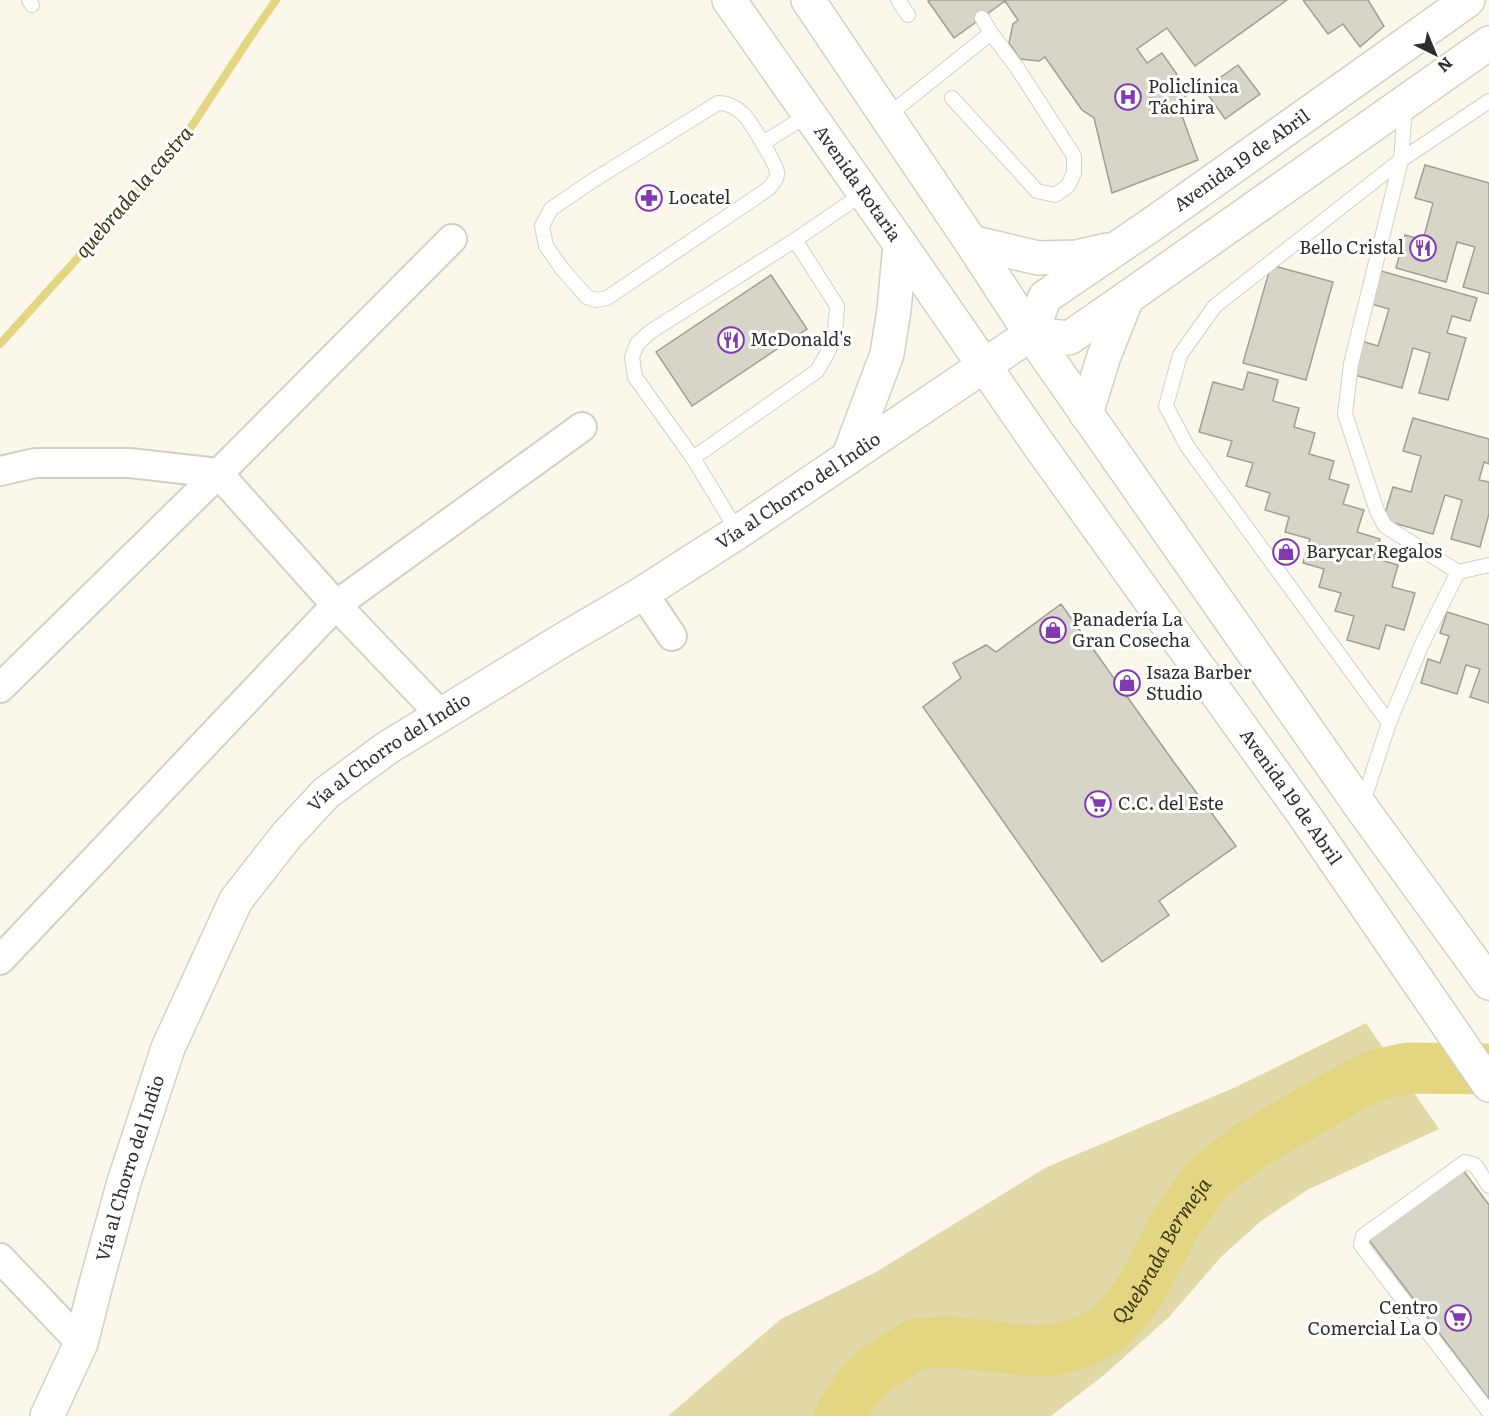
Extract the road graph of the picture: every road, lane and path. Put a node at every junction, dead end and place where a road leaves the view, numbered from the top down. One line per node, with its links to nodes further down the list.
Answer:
1 (729, 0): 12 (main road, Avenida Rotaria)
2 (808, 0): 13 (main road)
3 (898, 0): 5 (lane)
4 (1468, 0): 21 (main road, Avenida 19 de Abril)
5 (908, 15)
6 (982, 18): 7 (lane)
7 (992, 33): 9 (lane); 13 (lane)
8 (1489, 42): 11 (main road)
9 (952, 98)
10 (1489, 101): 15 (lane)
11 (1405, 102): 15 (lane); 22 (main road)
12 (809, 114): 14 (lane); 16 (main road, Avenida Rotaria)
13 (886, 117): 19 (main road)
14 (763, 143): 14 (lane)
15 (1401, 160): 33 (lane); 39 (lane)
16 (864, 193): 18 (lane); 20 (main road, Avenida Rotaria)
17 (452, 238): 30 (street)
18 (795, 240): 27 (lane); 27 (lane)
19 (971, 242): 21 (main road); 23 (main road)
20 (900, 244): 24 (main road, Avenida Rotaria); 28 (main road)
21 (1119, 247): 23 (main road, Avenida 19 de Abril)
22 (1127, 298): 23 (main road); 25 (main road)
23 (1030, 334): 24 (main road, Vía al Chorro del Indio); 25 (main road)
24 (984, 365): 28 (main road, Vía al Chorro del Indio); 43 (main road, Avenida 19 de Abril)
25 (1086, 414): 40 (main road)
26 (582, 428): 35 (street)
27 (693, 458): 31 (lane)
28 (848, 458): 31 (main road, Vía al Chorro del Indio)
29 (0, 471): 30 (street)
30 (218, 473): 35 (street); 37 (street)
31 (738, 532): 34 (main road, Vía al Chorro del Indio)
32 (1489, 565): 33 (lane)
33 (1458, 572): 39 (lane)
34 (643, 593): 36 (street); 38 (main road, Vía al Chorro del Indio)
35 (336, 605): 38 (street); 41 (street)
36 (672, 636)
37 (0, 688)
38 (441, 715): 46 (main road, Vía al Chorro del Indio)
39 (1389, 723): 40 (lane)
40 (1361, 807): 42 (main road)
41 (0, 960)
42 (1489, 983)
43 (1489, 1084)
44 (1489, 1186): 47 (lane)
45 (0, 1258): 46 (street)
46 (81, 1343): 48 (main road, Vía al Chorro del Indio)
47 (1489, 1412)
48 (47, 1416)

